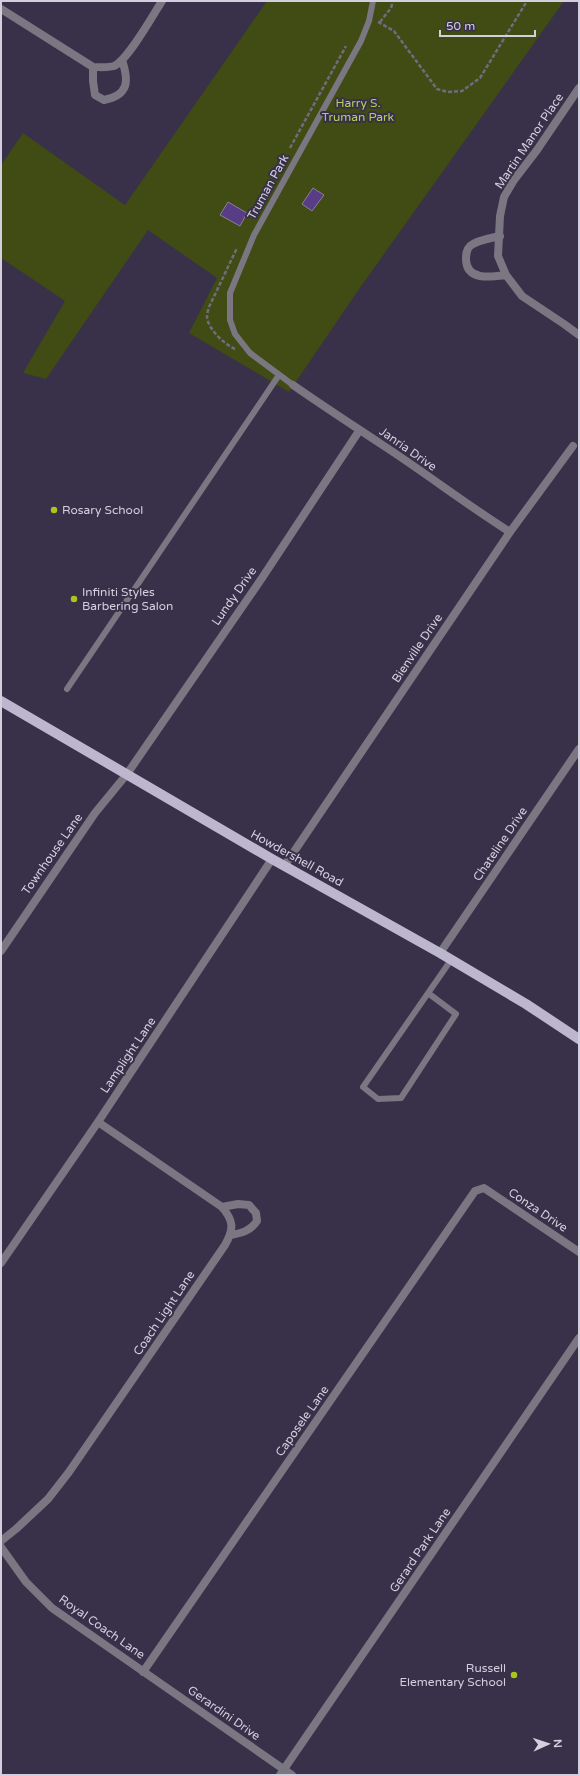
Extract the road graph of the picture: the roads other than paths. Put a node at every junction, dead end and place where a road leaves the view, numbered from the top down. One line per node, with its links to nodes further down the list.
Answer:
1 (162, 1): 4 (street)
2 (373, 1): 10 (lane, Truman Park)
3 (1, 9): 5 (street)
4 (122, 60): 5 (street); 5 (street)
5 (93, 67)
6 (579, 88): 7 (street, Martin Manor Place)
7 (500, 236): 8 (street, Martin Manor Place); 8 (street)
8 (506, 275): 9 (street)
9 (579, 335)
10 (279, 375): 11 (lane, Truman Park); 15 (lane)
11 (294, 385): 12 (street, Janria Drive)
12 (359, 431): 14 (street, Janria Drive); 18 (street, Lundy Drive)
13 (573, 446): 14 (street, Bienville Drive)
14 (510, 532): 20 (street, Bienville Drive)
15 (67, 689)
16 (1, 701): 18 (main road, Howdershell Road)
17 (579, 749): 22 (street, Chateline Drive)
18 (126, 774): 19 (main road, Howdershell Road); 21 (street, Townhouse Lane)
19 (272, 859): 20 (main road, Howdershell Road); 26 (street, Lamplight Lane)
20 (285, 866): 22 (main road, Howdershell Road)
21 (1, 951)
22 (440, 953): 23 (main road, Howdershell Road)
23 (451, 960): 24 (lane); 25 (main road, Howdershell Road)
24 (428, 993): 24 (lane)
25 (579, 1039)
26 (98, 1122): 28 (street); 31 (street, Lamplight Lane)
27 (484, 1188): 30 (street, Conza Drive); 35 (street, Caposele Lane)
28 (222, 1208): 29 (street); 29 (street)
29 (231, 1235): 33 (street, Coach Light Lane)
30 (579, 1252)
31 (1, 1263)
32 (579, 1338): 36 (street, Gerard Park Lane)
33 (1, 1541)
34 (1, 1547): 35 (street, Royal Coach Lane)
35 (143, 1672): 36 (street, Gerardini Drive)
36 (282, 1772): 37 (street, Gerardini Drive)
37 (292, 1775)

